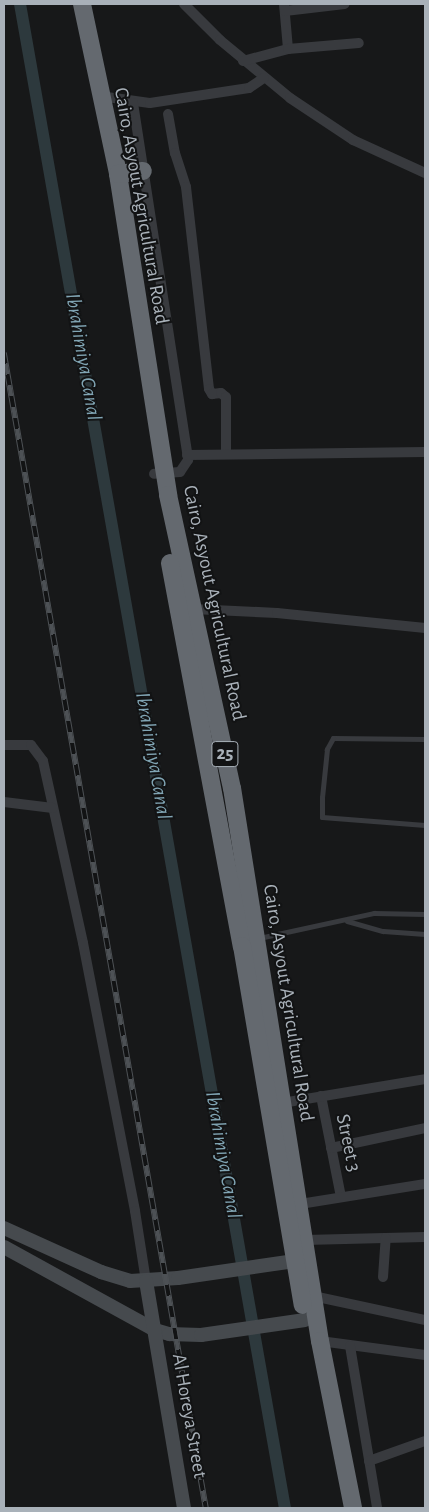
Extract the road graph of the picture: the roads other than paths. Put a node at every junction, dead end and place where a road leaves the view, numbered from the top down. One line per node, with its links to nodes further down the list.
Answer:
1 (70, 4): 16 (highway, Cairo, Asyout Agricultural Road / 25)
2 (82, 4): 10 (highway, Cairo, Asyout Agricultural Road / 25)
3 (184, 4): 8 (street)
4 (344, 4): 5 (street)
5 (285, 7): 7 (street)
6 (359, 44): 7 (street)
7 (288, 49): 8 (street)
8 (243, 60): 9 (street)
9 (264, 78): 11 (street); 14 (street)
10 (100, 96): 11 (street); 15 (highway, Cairo, Asyout Agricultural Road / 25)
11 (133, 103): 13 (street)
12 (168, 114): 18 (street)
13 (143, 171): 15 (highway); 19 (street)
14 (425, 173)
15 (118, 174): 16 (highway, Cairo, Asyout Agricultural Road / 25)
16 (145, 383): 20 (highway, Cairo, Asyout Agricultural Road / 25)
17 (425, 452): 18 (street)
18 (226, 454): 19 (street)
19 (188, 455): 20 (street)
20 (159, 474): 21 (highway, Cairo, Asyout Agricultural Road / 25); 45 (highway, Cairo, Asyout Agricultural Road / 25)
21 (192, 609): 22 (street); 31 (highway, Cairo, Asyout Agricultural Road / 25)
22 (425, 628)
23 (425, 739): 27 (lane)
24 (4, 745): 26 (street)
25 (4, 802): 26 (street)
26 (53, 808): 47 (street)
27 (425, 825)
28 (425, 914): 29 (lane)
29 (346, 921): 30 (lane); 31 (lane)
30 (425, 934)
31 (256, 939): 34 (highway, Cairo, Asyout Agricultural Road / 25)
32 (425, 1079): 33 (street)
33 (321, 1096): 34 (street); 36 (street, Street 3)
34 (282, 1103): 39 (highway, Cairo, Asyout Agricultural Road / 25)
35 (425, 1128): 36 (street)
36 (331, 1148): 38 (street, Street 3)
37 (425, 1184): 38 (street)
38 (341, 1197): 39 (street)
39 (300, 1204): 43 (highway, Cairo, Asyout Agricultural Road / 25)
40 (4, 1228): 47 (main road)
41 (425, 1237): 42 (street)
42 (386, 1238): 43 (street); 46 (street)
43 (305, 1240): 48 (highway, Cairo, Asyout Agricultural Road / 25)
44 (4, 1247): 51 (main road, Al Horeya Street)
45 (295, 1261): 47 (main road); 49 (highway, Cairo, Asyout Agricultural Road / 25)
46 (383, 1276)
47 (146, 1281): 51 (main road, Al Horeya Street)
48 (313, 1296): 50 (street); 52 (highway, Cairo, Asyout Agricultural Road / 25)
49 (305, 1320): 51 (main road, Al Horeya Street); 58 (highway, Cairo, Asyout Agricultural Road / 25)
50 (425, 1320)
51 (154, 1330): 57 (main road, Al Horeya Street)
52 (320, 1342): 53 (street); 59 (highway, Cairo, Asyout Agricultural Road / 25)
53 (350, 1346): 54 (street); 56 (street)
54 (425, 1355)
55 (425, 1441): 56 (street)
56 (369, 1461): 60 (street)
57 (184, 1508)
58 (341, 1508)
59 (353, 1508)
60 (377, 1508)

